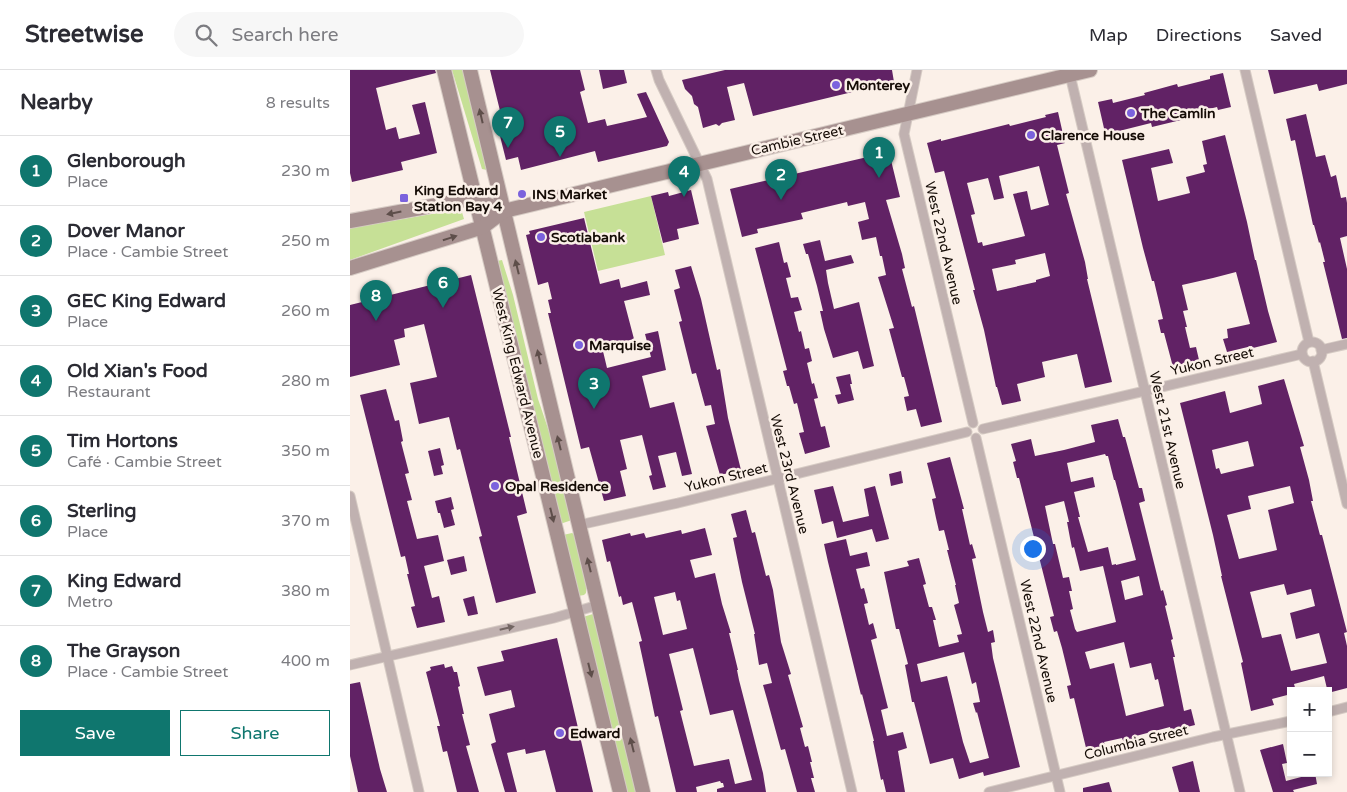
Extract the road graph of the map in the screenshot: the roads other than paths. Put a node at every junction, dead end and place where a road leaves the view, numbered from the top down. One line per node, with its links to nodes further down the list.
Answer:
1 (444, 70): 10 (main road, West King Edward Avenue)
2 (470, 70): 11 (main road, West King Edward Avenue, one-way to 2)
3 (656, 70): 9 (street, West 23rd Avenue)
4 (917, 70): 8 (street, West 22nd Avenue)
5 (1090, 70): 7 (main road, Cambie Street)
6 (1246, 70): 15 (street)
7 (1070, 75): 8 (main road, Cambie Street); 20 (street, West 21st Avenue)
8 (908, 114): 9 (main road, Cambie Street); 21 (street, West 22nd Avenue)
9 (699, 164): 11 (main road, Cambie Street); 25 (street, West 23rd Avenue)
10 (476, 200): 11 (main road); 12 (main road, one-way to 12); 13 (main road, West King Edward Avenue)
11 (504, 211): 13 (main road, Cambie Street); 28 (main road, West King Edward Avenue, one-way to 11)
12 (350, 221)
13 (483, 227): 14 (main road, Cambie Street, one-way to 13); 30 (main road, West King Edward Avenue, one-way to 30)
14 (350, 268)
15 (1309, 342): 17 (street); 18 (street)
16 (1347, 344): 17 (street)
17 (1321, 350): 19 (street)
18 (1302, 354): 19 (street); 20 (street, Yukon Street)
19 (1313, 361): 27 (street)
20 (1144, 391): 22 (street, Yukon Street); 36 (street, West 21st Avenue)
21 (973, 423): 22 (street); 23 (street)
22 (983, 429): 24 (street)
23 (967, 432): 24 (street); 25 (street, Yukon Street)
24 (976, 438): 37 (street, West 22nd Avenue)
25 (777, 479): 28 (street, Yukon Street); 41 (street, West 23rd Avenue)
26 (350, 496): 31 (street)
27 (1347, 504)
28 (579, 525): 29 (main road, West King Edward Avenue, one-way to 28)
29 (598, 605): 30 (street); 40 (main road, West King Edward Avenue, one-way to 29)
30 (576, 612): 31 (street, one-way to 30); 39 (main road, West King Edward Avenue, one-way to 39)
31 (388, 656): 32 (street); 38 (street)
32 (350, 665)
33 (1347, 707): 34 (street)
34 (1332, 711)
35 (1287, 722): 36 (street, Columbia Street)
36 (1226, 734): 37 (street, Columbia Street); 44 (street, West 21st Avenue)
37 (1056, 776): 42 (street, Columbia Street); 43 (street, West 22nd Avenue)
38 (419, 792)
39 (620, 792)
40 (643, 792)
41 (852, 792)
42 (989, 792)
43 (1060, 792)
44 (1240, 792)

